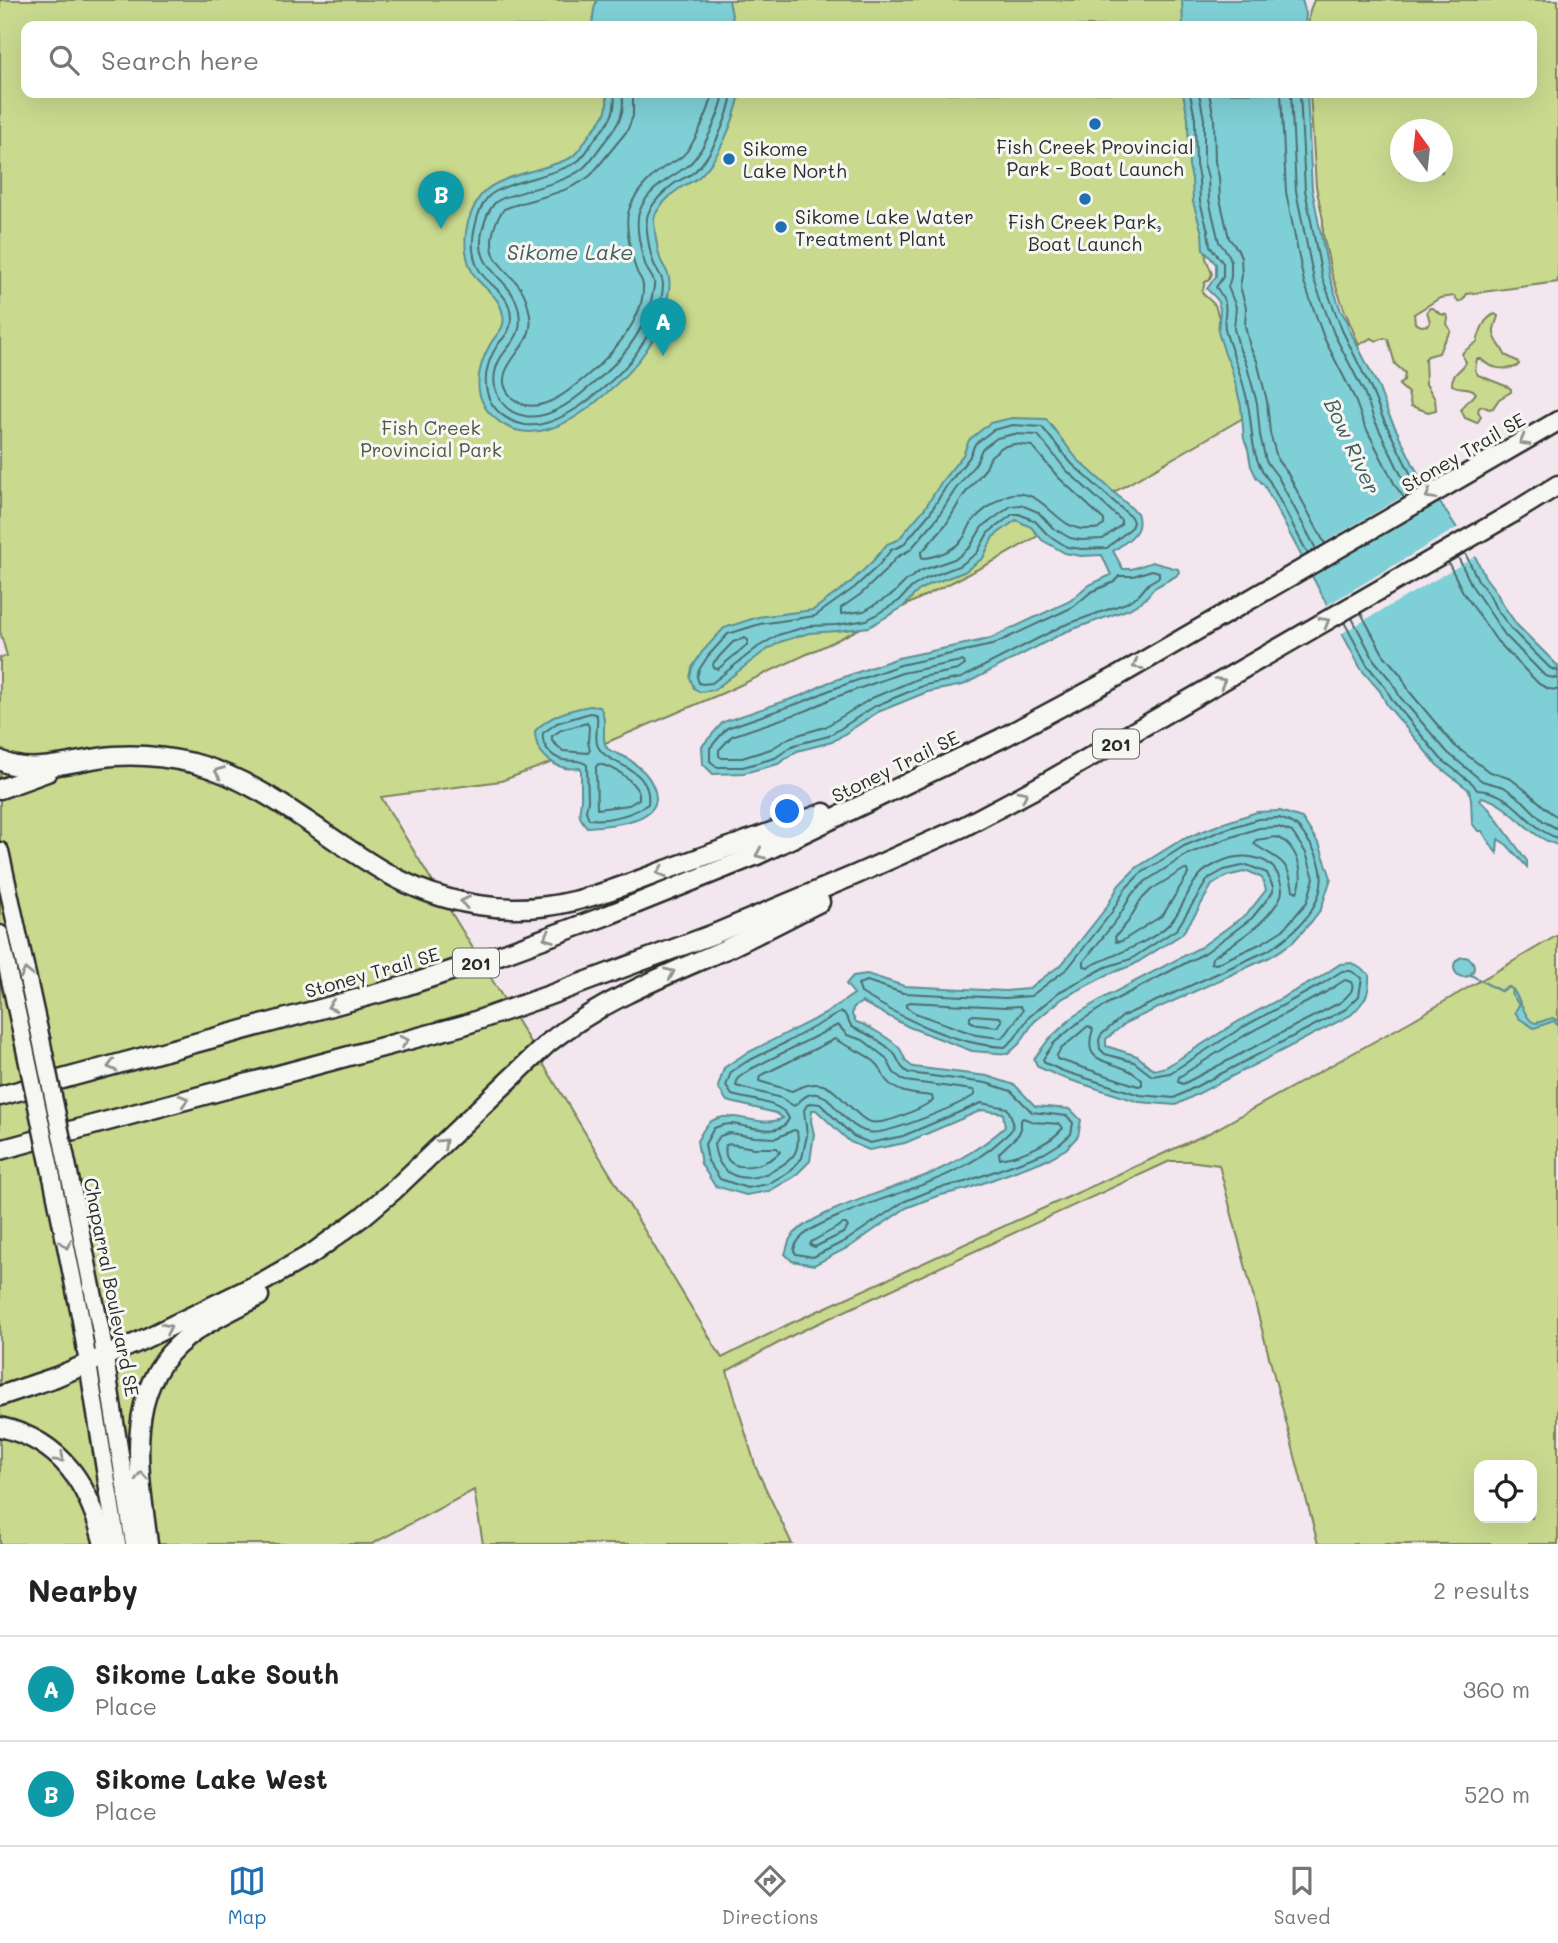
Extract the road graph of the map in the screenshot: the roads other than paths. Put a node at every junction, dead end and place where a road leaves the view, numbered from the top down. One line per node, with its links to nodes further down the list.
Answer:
1 (1558, 421): 5 (highway, Stoney Trail SE / 201, one-way to 5)
2 (1558, 485): 7 (highway, 201, one-way to 2)
3 (80, 760): 4 (highway); 5 (highway, one-way to 3); 6 (highway)
4 (0, 761)
5 (932, 772): 10 (highway, Stoney Trail SE / 201, one-way to 10)
6 (0, 789)
7 (963, 827): 11 (highway, 201, one-way to 7); 12 (highway, one-way to 7)
8 (0, 851): 13 (main road, Chaparral Boulevard SE, one-way to 8, bridge)
9 (0, 934): 13 (main road, Chaparral Boulevard SE, one-way to 13, bridge)
10 (0, 1096)
11 (0, 1150)
12 (394, 1190): 13 (highway, one-way to 12); 19 (highway, one-way to 12)
13 (97, 1360): 14 (highway); 17 (main road, Chaparral Boulevard SE); 18 (main road, Chaparral Boulevard SE)
14 (0, 1396)
15 (0, 1427): 16 (highway, one-way to 16)
16 (104, 1544)
17 (117, 1544)
18 (134, 1544)
19 (148, 1544)

